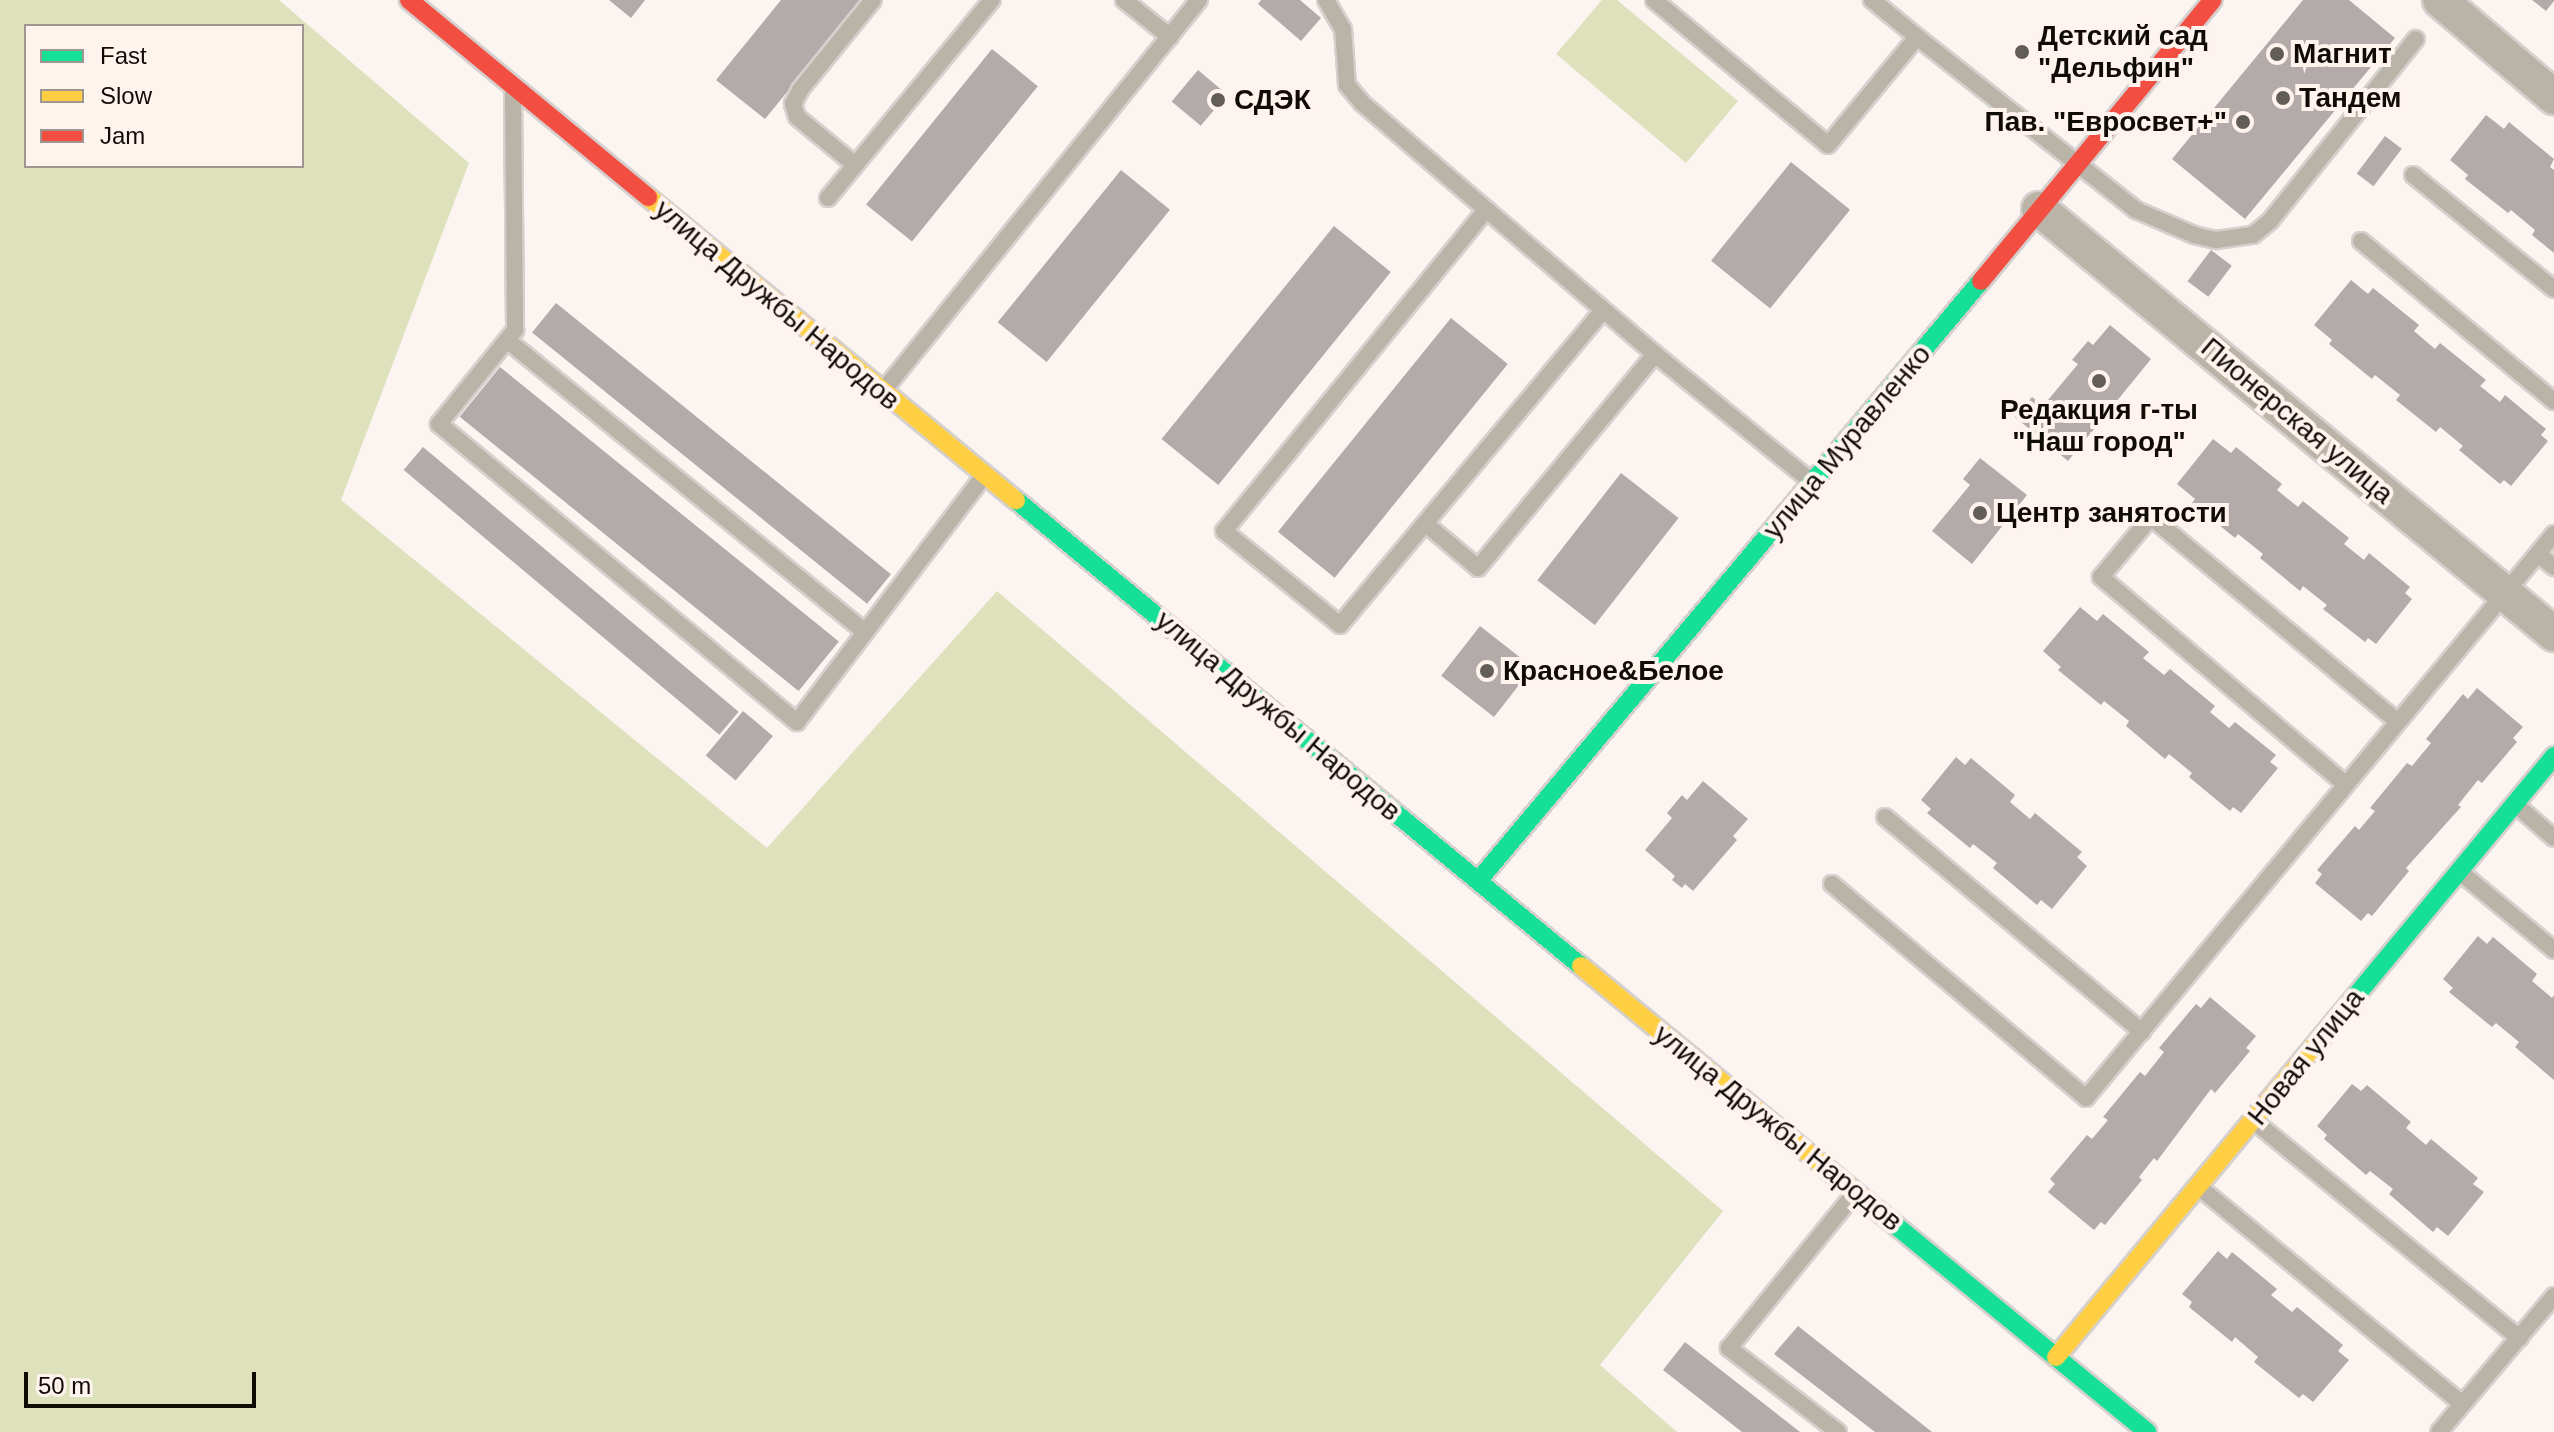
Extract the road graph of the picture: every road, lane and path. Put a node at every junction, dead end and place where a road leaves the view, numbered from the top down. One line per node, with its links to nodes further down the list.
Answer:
1 (409, 0): 14 (street, улица Дружбы Народов)
2 (873, 0): 17 (lane)
3 (992, 0): 17 (lane)
4 (1124, 0): 11 (lane)
5 (1199, 0): 11 (lane)
6 (1326, 0): 21 (lane)
7 (1654, 0): 12 (lane)
8 (1872, 0): 12 (lane)
9 (2213, 0): 16 (street, улица Муравленко)
10 (2440, 0): 15 (street)
11 (1170, 37): 27 (lane)
12 (1917, 37): 16 (lane)
13 (2416, 39): 16 (lane)
14 (513, 86): 25 (lane); 27 (street, улица Дружбы Народов)
15 (2554, 97)
16 (2075, 164): 20 (street, улица Муравленко)
17 (855, 165): 19 (lane)
18 (2413, 175): 23 (lane)
19 (828, 198)
20 (2039, 209): 30 (street, улица Муравленко); 35 (street, Пионерская улица)
21 (1486, 210): 24 (lane); 31 (lane)
22 (2361, 241): 28 (lane)
23 (2554, 289)
24 (1603, 310): 26 (lane); 31 (lane)
25 (507, 340): 36 (lane); 36 (lane)
26 (1655, 354): 30 (lane); 31 (lane)
27 (882, 392): 29 (street, улица Дружбы Народов)
28 (2554, 401)
29 (985, 475): 36 (lane); 45 (street, улица Дружбы Народов)
30 (1814, 484): 45 (street, улица Муравленко)
31 (1426, 524)
32 (2554, 534): 33 (lane)
33 (2538, 554): 34 (lane); 35 (lane)
34 (2554, 567)
35 (2505, 592): 37 (street, Пионерская улица); 38 (lane)
36 (865, 632)
37 (2554, 634)
38 (2397, 721): 40 (lane); 40 (lane)
39 (2554, 756): 41 (street, Новая улица)
40 (2345, 784): 48 (lane)
41 (2514, 803): 43 (lane); 44 (street, Новая улица)
42 (1885, 817): 48 (lane)
43 (2554, 838)
44 (2459, 871): 47 (lane); 49 (street, Новая улица)
45 (1478, 881): 51 (street, улица Дружбы Народов)
46 (1832, 884): 48 (lane)
47 (2554, 950)
48 (2142, 1032)
49 (2254, 1121): 50 (street, Новая улица); 53 (lane)
50 (2199, 1187): 54 (street, Новая улица); 55 (lane)
51 (1856, 1192): 54 (street, улица Дружбы Народов); 56 (lane)
52 (2554, 1296): 53 (lane)
53 (2519, 1338): 55 (lane)
54 (2056, 1357): 57 (street, улица Дружбы Народов)
55 (2462, 1404): 58 (lane)
56 (1838, 1432)
57 (2147, 1432)
58 (2439, 1432)

